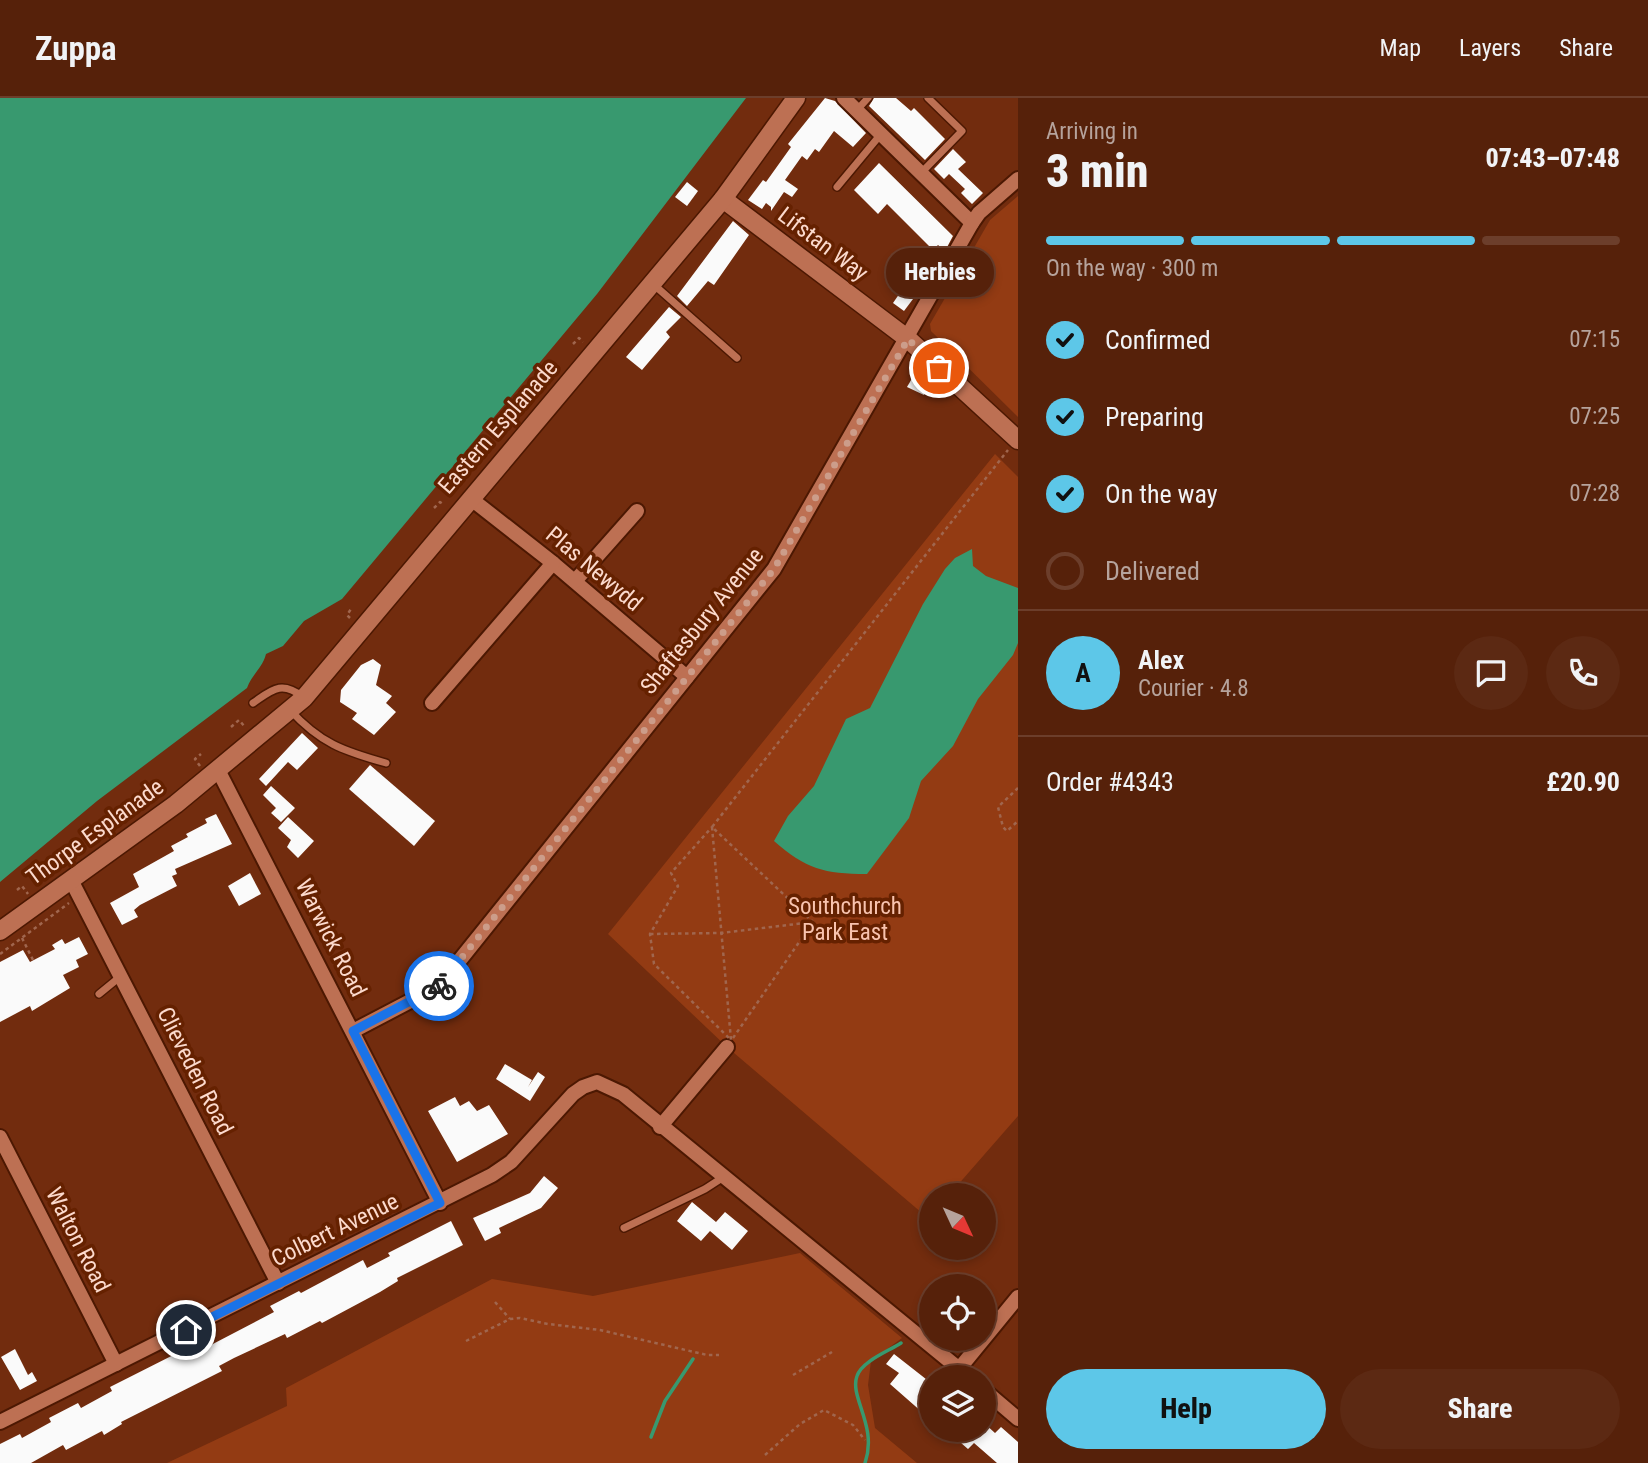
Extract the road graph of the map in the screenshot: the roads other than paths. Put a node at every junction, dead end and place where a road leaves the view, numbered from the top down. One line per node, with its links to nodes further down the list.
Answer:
1 (796, 98): 10 (main road, Eastern Esplanade)
2 (844, 98): 5 (street)
3 (869, 98): 5 (lane)
4 (928, 98): 7 (lane)
5 (856, 110): 6 (street)
6 (881, 134): 7 (street); 9 (lane)
7 (920, 173): 11 (street)
8 (1018, 179): 11 (street, Shaftesbury Avenue)
9 (837, 187)
10 (723, 199): 12 (main road, Eastern Esplanade); 13 (main road, Lifstan Way)
11 (972, 223): 13 (street, Shaftesbury Avenue)
12 (653, 284): 14 (lane); 16 (main road, Eastern Esplanade)
13 (908, 339): 15 (main road, Lifstan Way); 20 (street, Shaftesbury Avenue)
14 (737, 358)
15 (1017, 439)
16 (470, 498): 18 (street, Plas Newydd); 21 (main road, Eastern Esplanade)
17 (638, 512): 19 (street)
18 (553, 563): 19 (street, Plas Newydd); 22 (street)
19 (575, 581): 20 (street, Plas Newydd)
20 (687, 677): 31 (street, Shaftesbury Avenue)
21 (304, 698): 23 (lane); 24 (main road, Eastern Esplanade)
22 (432, 703)
23 (253, 704)
24 (289, 710): 25 (lane); 26 (main road, Eastern Esplanade)
25 (386, 763)
26 (213, 764): 27 (main road, Thorpe Esplanade); 31 (street, Warwick Road)
27 (76, 888): 28 (main road, Thorpe Esplanade); 29 (street, Clieveden Road)
28 (12, 930)
29 (121, 976): 30 (lane); 38 (street, Clieveden Road)
30 (99, 994)
31 (353, 1031): 36 (street, Warwick Road)
32 (729, 1044): 33 (street)
33 (660, 1127): 35 (street, Colbert Avenue); 36 (street, Colbert Avenue)
34 (0, 1137): 40 (street, Walton Road)
35 (722, 1178): 37 (lane); 41 (street, Colbert Avenue)
36 (440, 1203): 38 (street, Colbert Avenue)
37 (624, 1228)
38 (278, 1283): 40 (street, Colbert Avenue)
39 (1018, 1297): 42 (street)
40 (116, 1364): 45 (street, Colbert Avenue)
41 (954, 1365)
42 (970, 1365)
43 (996, 1400): 44 (street)
44 (1018, 1419)
45 (0, 1422)

